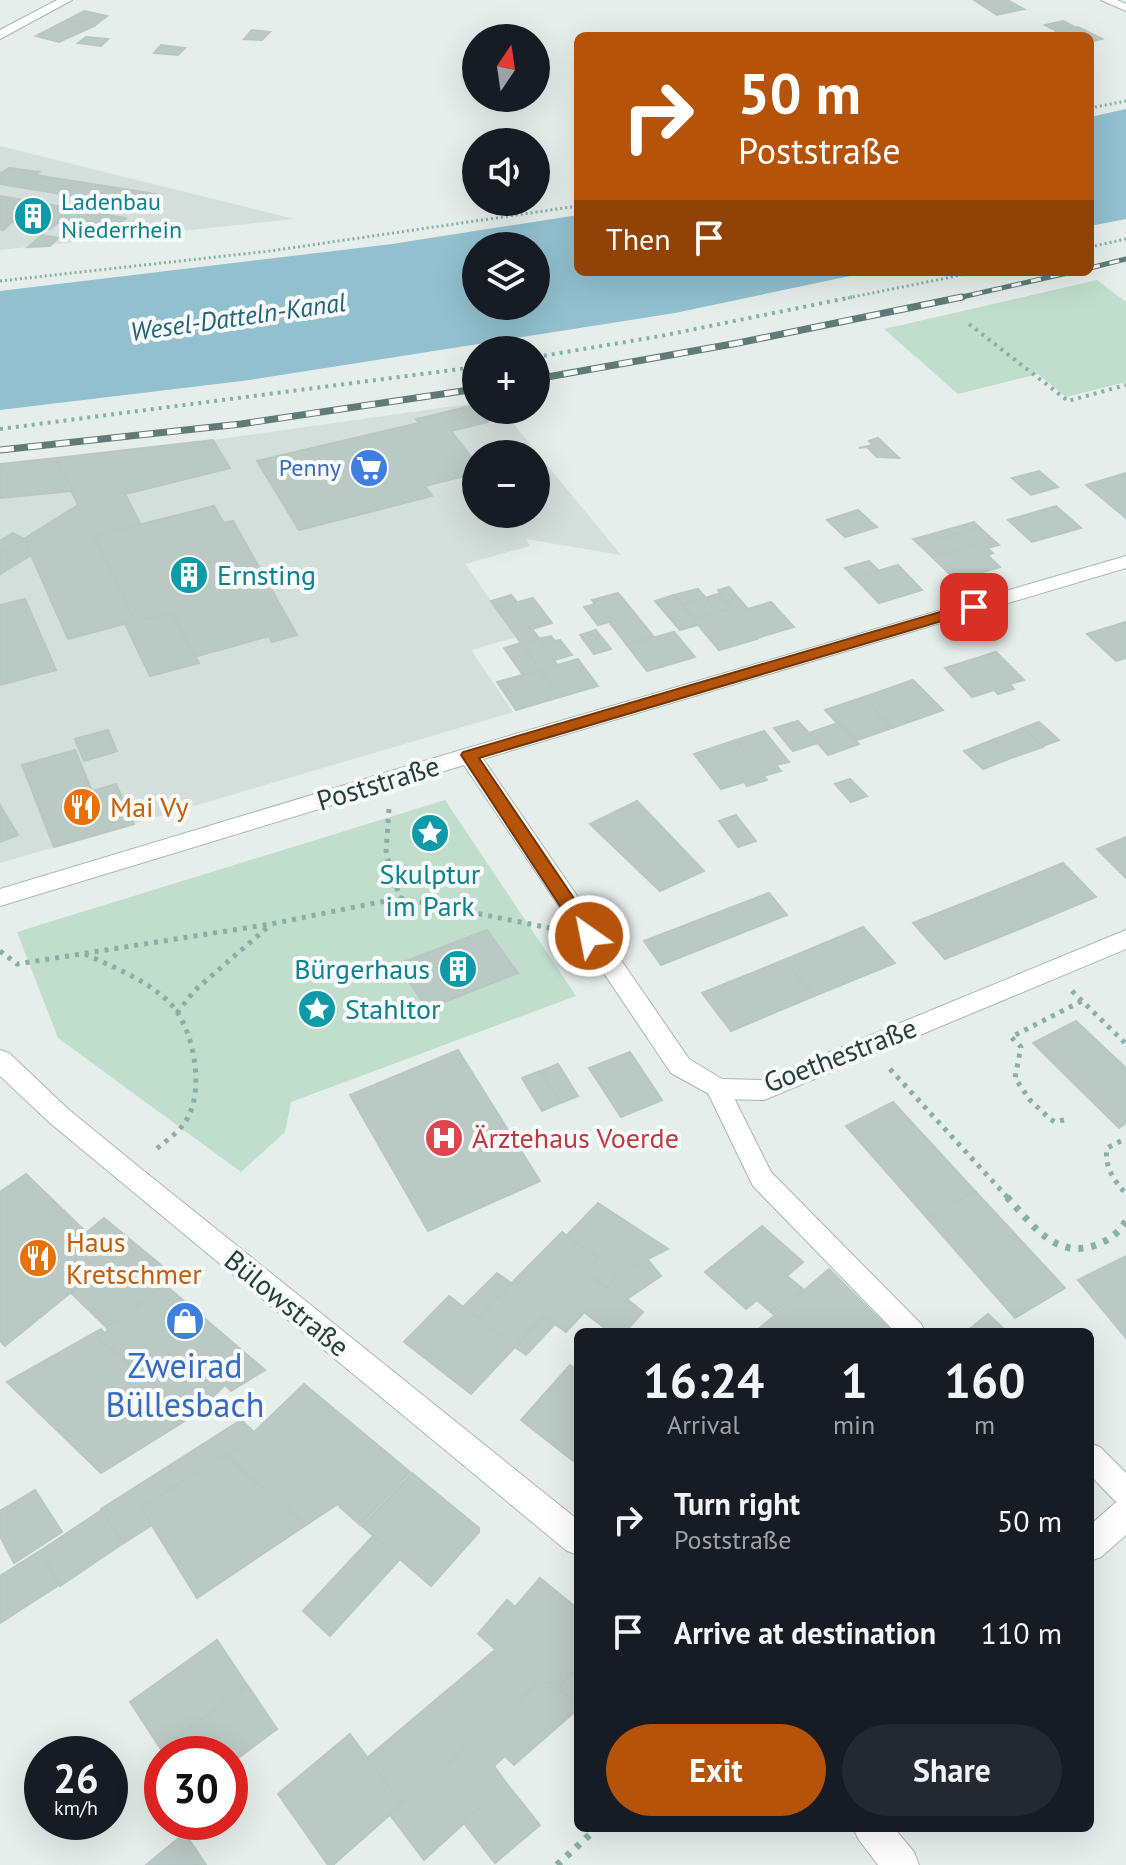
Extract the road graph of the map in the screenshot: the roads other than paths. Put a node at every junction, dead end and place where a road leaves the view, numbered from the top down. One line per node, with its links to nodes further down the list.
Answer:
1 (66, 0): 4 (street)
2 (1107, 0): 3 (lane)
3 (1126, 8)
4 (0, 35)
5 (1126, 562): 6 (street, Poststraße)
6 (469, 755): 7 (street, Poststraße); 10 (street, Goethestraße)
7 (0, 898)
8 (1126, 939): 10 (street, Goethestraße)
9 (0, 1060): 15 (street, Bülowstraße)
10 (718, 1089): 11 (lane)
11 (908, 1328)
12 (1094, 1460): 13 (lane)
13 (1126, 1492)
14 (1126, 1514): 16 (street)
15 (574, 1537)
16 (1094, 1542)
17 (874, 1832): 18 (street)
18 (901, 1865)

